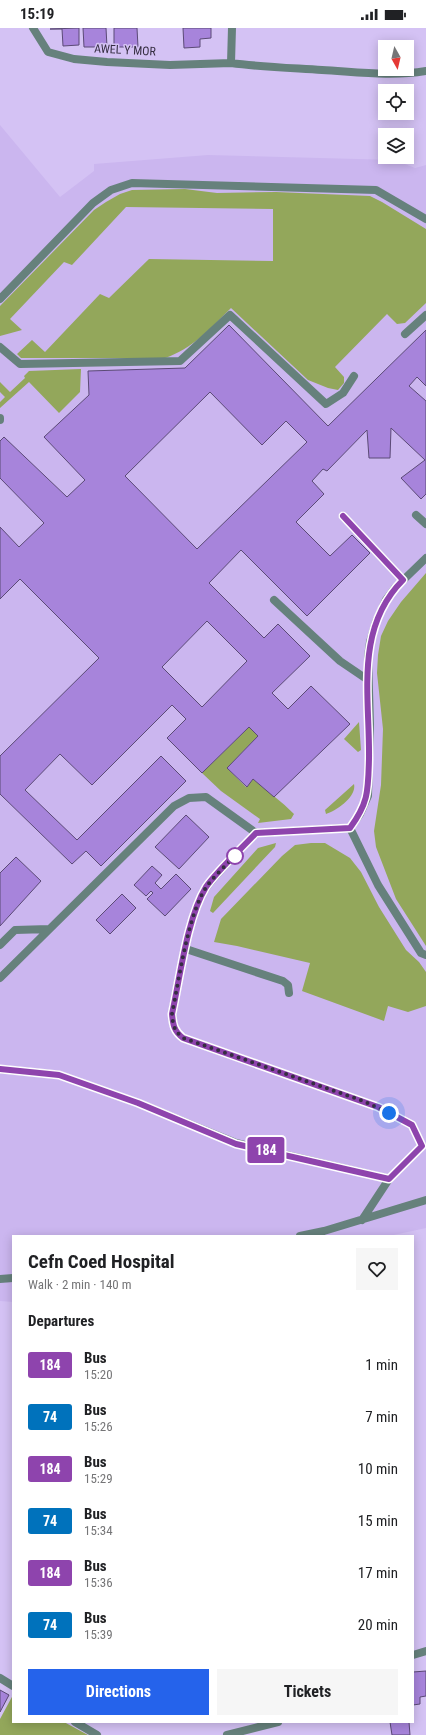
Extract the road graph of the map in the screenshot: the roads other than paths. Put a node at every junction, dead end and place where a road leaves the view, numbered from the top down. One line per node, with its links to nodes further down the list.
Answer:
1 (33, 28): 3 (street, AWEL Y MOR)
2 (232, 28): 3 (street)
3 (231, 63): 4 (street, AWEL Y MOR)
4 (426, 71)
5 (426, 219): 6 (street)
6 (0, 299)
7 (426, 315): 8 (street)
8 (405, 334)
9 (0, 347): 10 (street)
10 (354, 376)
11 (416, 515): 13 (street)
12 (343, 516): 15 (street)
13 (426, 524)
14 (426, 558): 15 (street)
15 (403, 580): 17 (street)
16 (274, 600): 17 (street)
17 (368, 680): 18 (street)
18 (350, 828): 19 (street); 23 (street)
19 (256, 833): 20 (street); 22 (street)
20 (49, 929): 21 (street); 25 (street)
21 (0, 945)
22 (186, 949): 26 (street); 28 (street)
23 (426, 955)
24 (0, 970): 25 (street)
25 (0, 978)
26 (289, 992)
27 (0, 1069): 28 (street)
28 (389, 1179): 30 (street)
29 (426, 1200): 30 (street)
30 (362, 1220): 31 (street)
31 (304, 1235)
32 (12, 1278): 33 (street)
33 (0, 1279)
34 (426, 1651): 35 (street)
35 (414, 1655)
36 (0, 1678): 37 (street)
37 (12, 1685)
38 (77, 1723): 40 (street)
39 (274, 1723): 41 (street)
40 (97, 1735)
41 (227, 1735)

